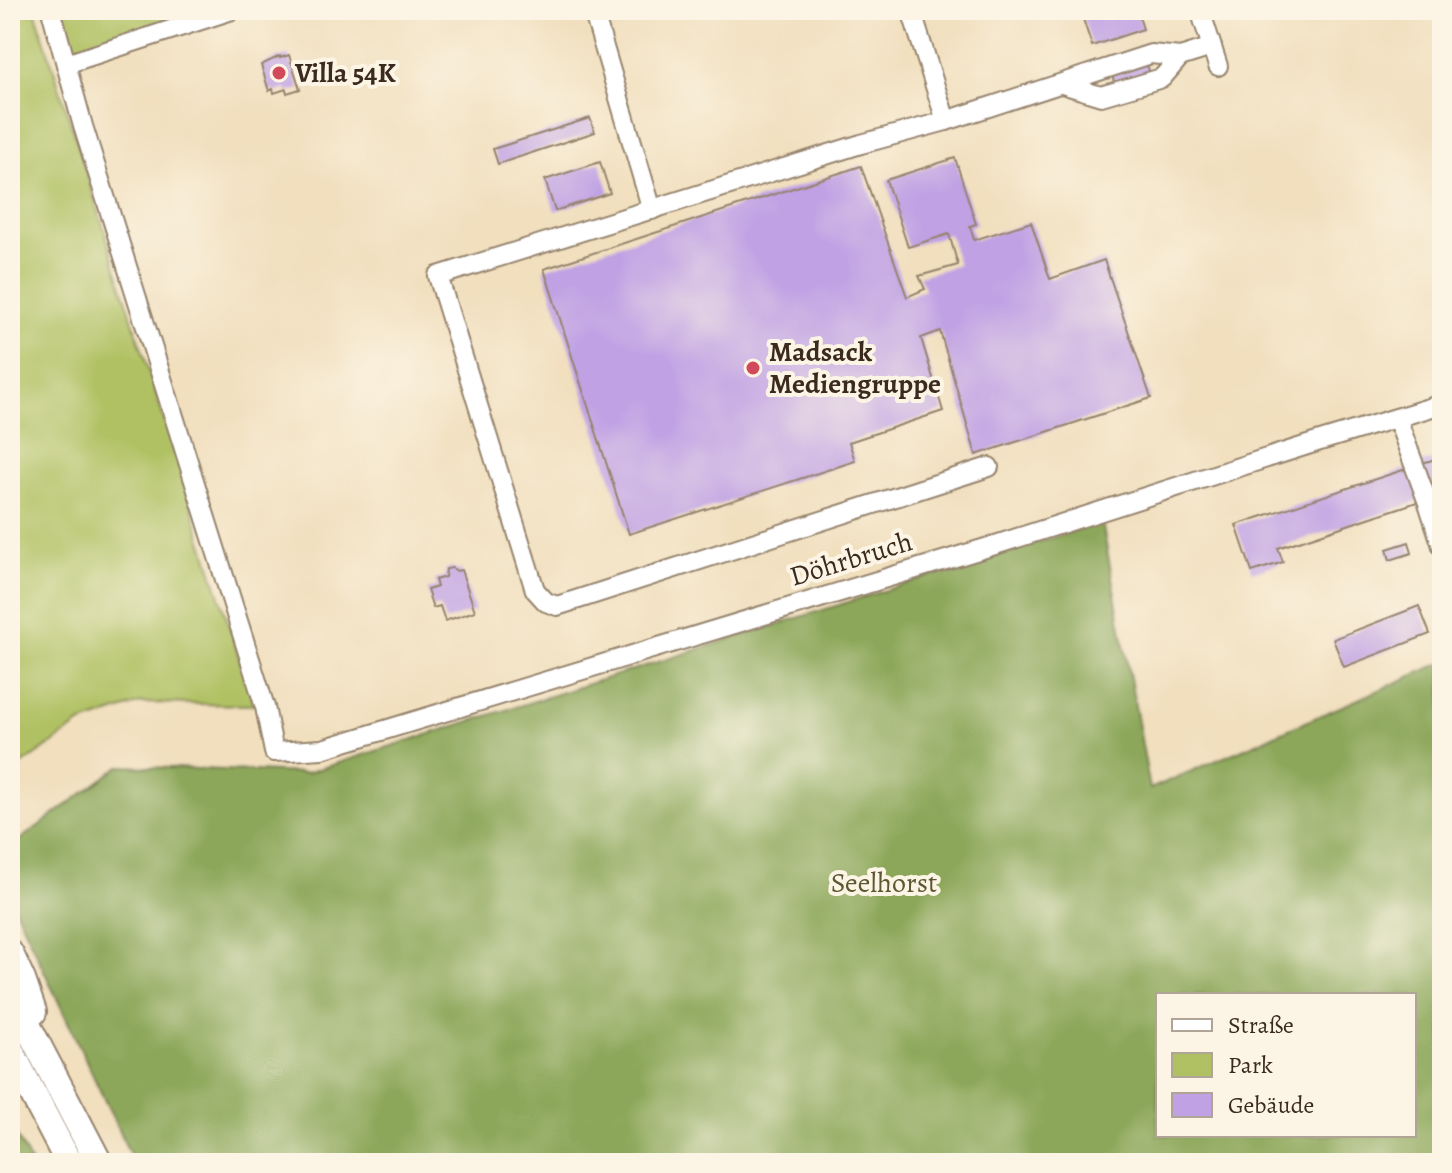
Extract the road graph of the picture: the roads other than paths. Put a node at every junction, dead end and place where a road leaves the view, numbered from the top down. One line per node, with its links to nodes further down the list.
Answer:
1 (51, 10): 8 (street)
2 (232, 10): 8 (street)
3 (593, 10): 12 (street)
4 (911, 10): 11 (street)
5 (1200, 10): 6 (street)
6 (1212, 47): 7 (street); 9 (street)
7 (1180, 57): 10 (street); 10 (street)
8 (66, 64): 14 (street, Döhrbruch)
9 (1218, 66)
10 (1062, 84): 11 (street)
11 (946, 121): 12 (street)
12 (652, 210): 15 (street)
13 (1442, 404): 14 (street, Döhrbruch)
14 (1397, 418): 16 (street)
15 (989, 467)
16 (1442, 546)
17 (10, 954): 20 (highway)
18 (10, 992): 20 (highway)
19 (10, 1050): 21 (highway)
20 (59, 1087): 22 (highway)
21 (69, 1163)
22 (99, 1163)

